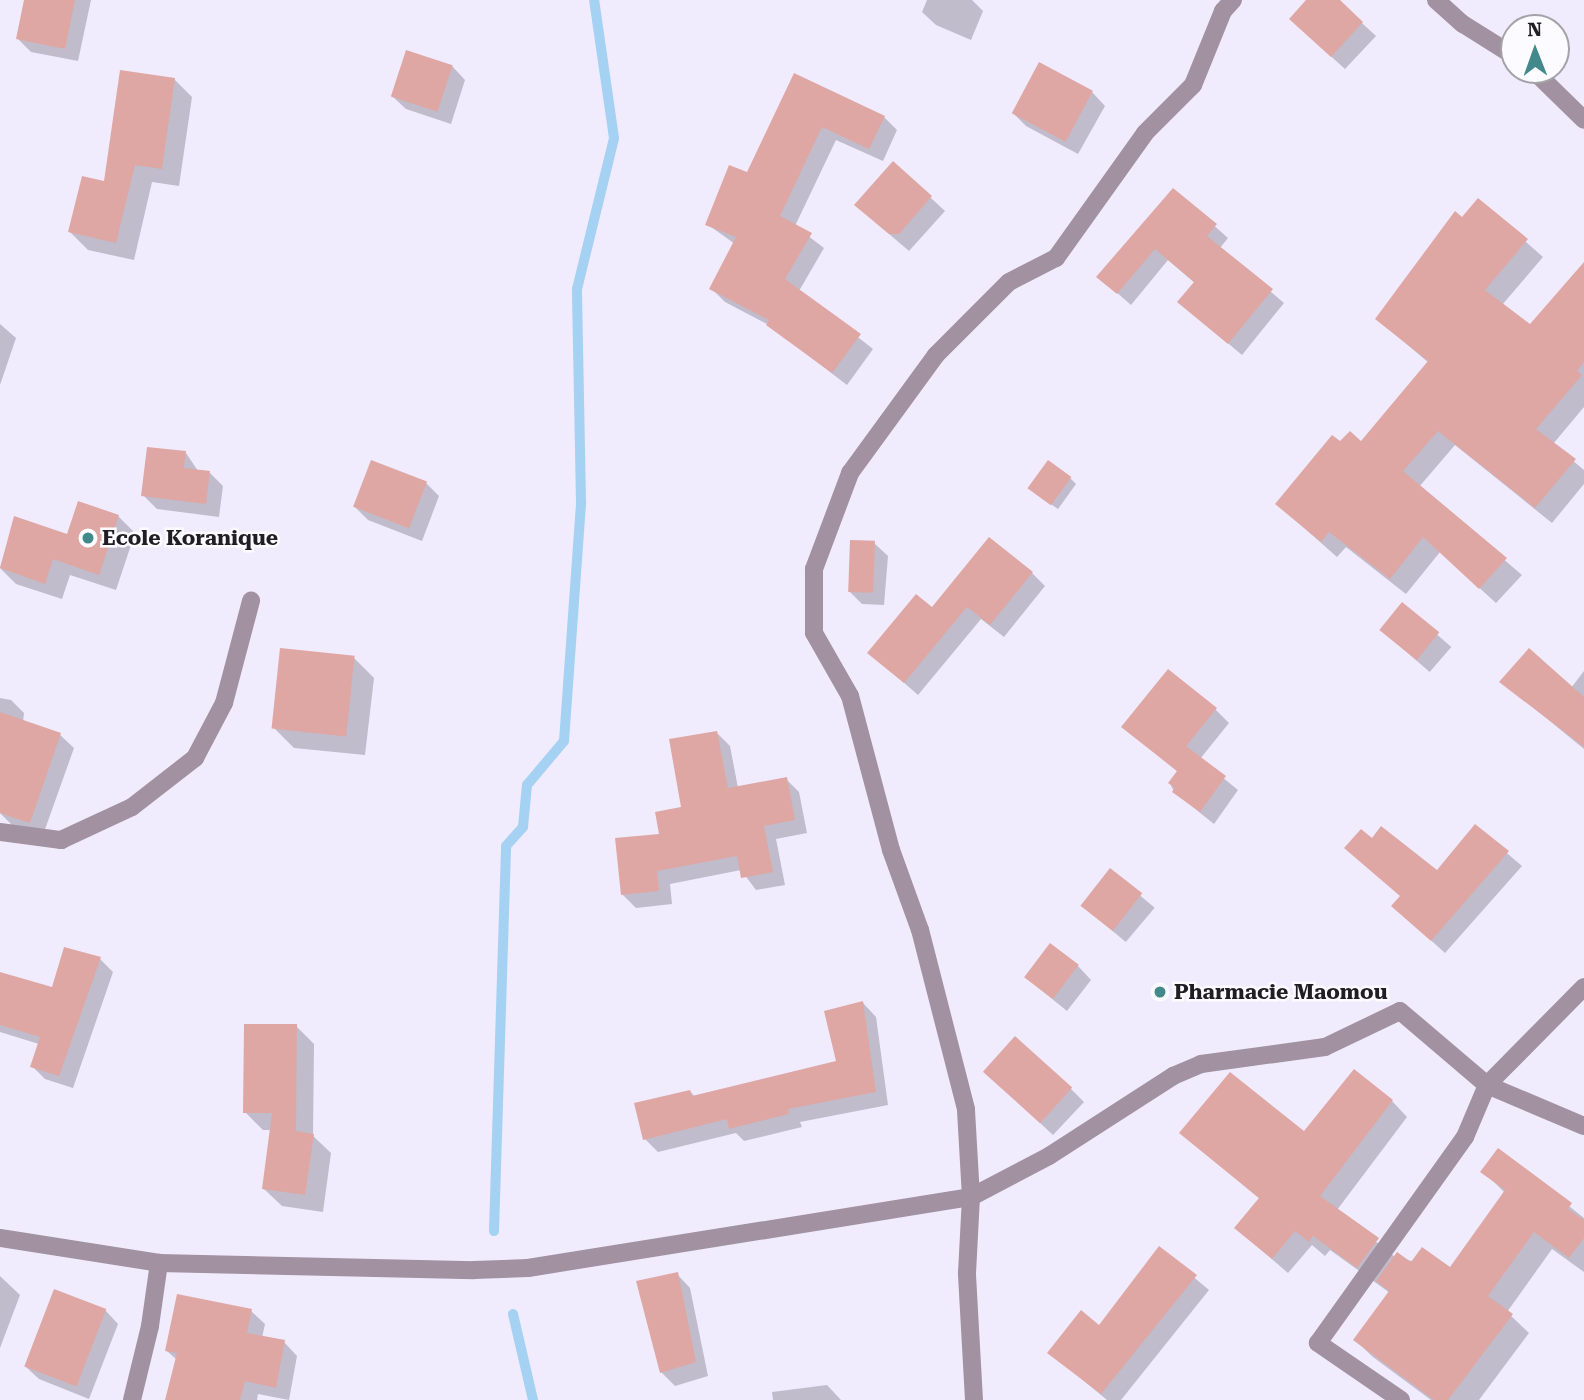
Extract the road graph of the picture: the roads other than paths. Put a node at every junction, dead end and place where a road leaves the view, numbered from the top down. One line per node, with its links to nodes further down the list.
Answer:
1 (1233, 0): 11 (street)
2 (1436, 0): 3 (street)
3 (1500, 47)
4 (1547, 84): 5 (street)
5 (1584, 120)
6 (251, 601): 7 (street)
7 (0, 832)
8 (1584, 987): 9 (street)
9 (1487, 1085): 10 (street); 11 (street); 16 (street)
10 (1584, 1126)
11 (971, 1197): 13 (street); 15 (street)
12 (0, 1238): 13 (street)
13 (159, 1263): 14 (street)
14 (132, 1400)
15 (974, 1400)
16 (1401, 1400)

